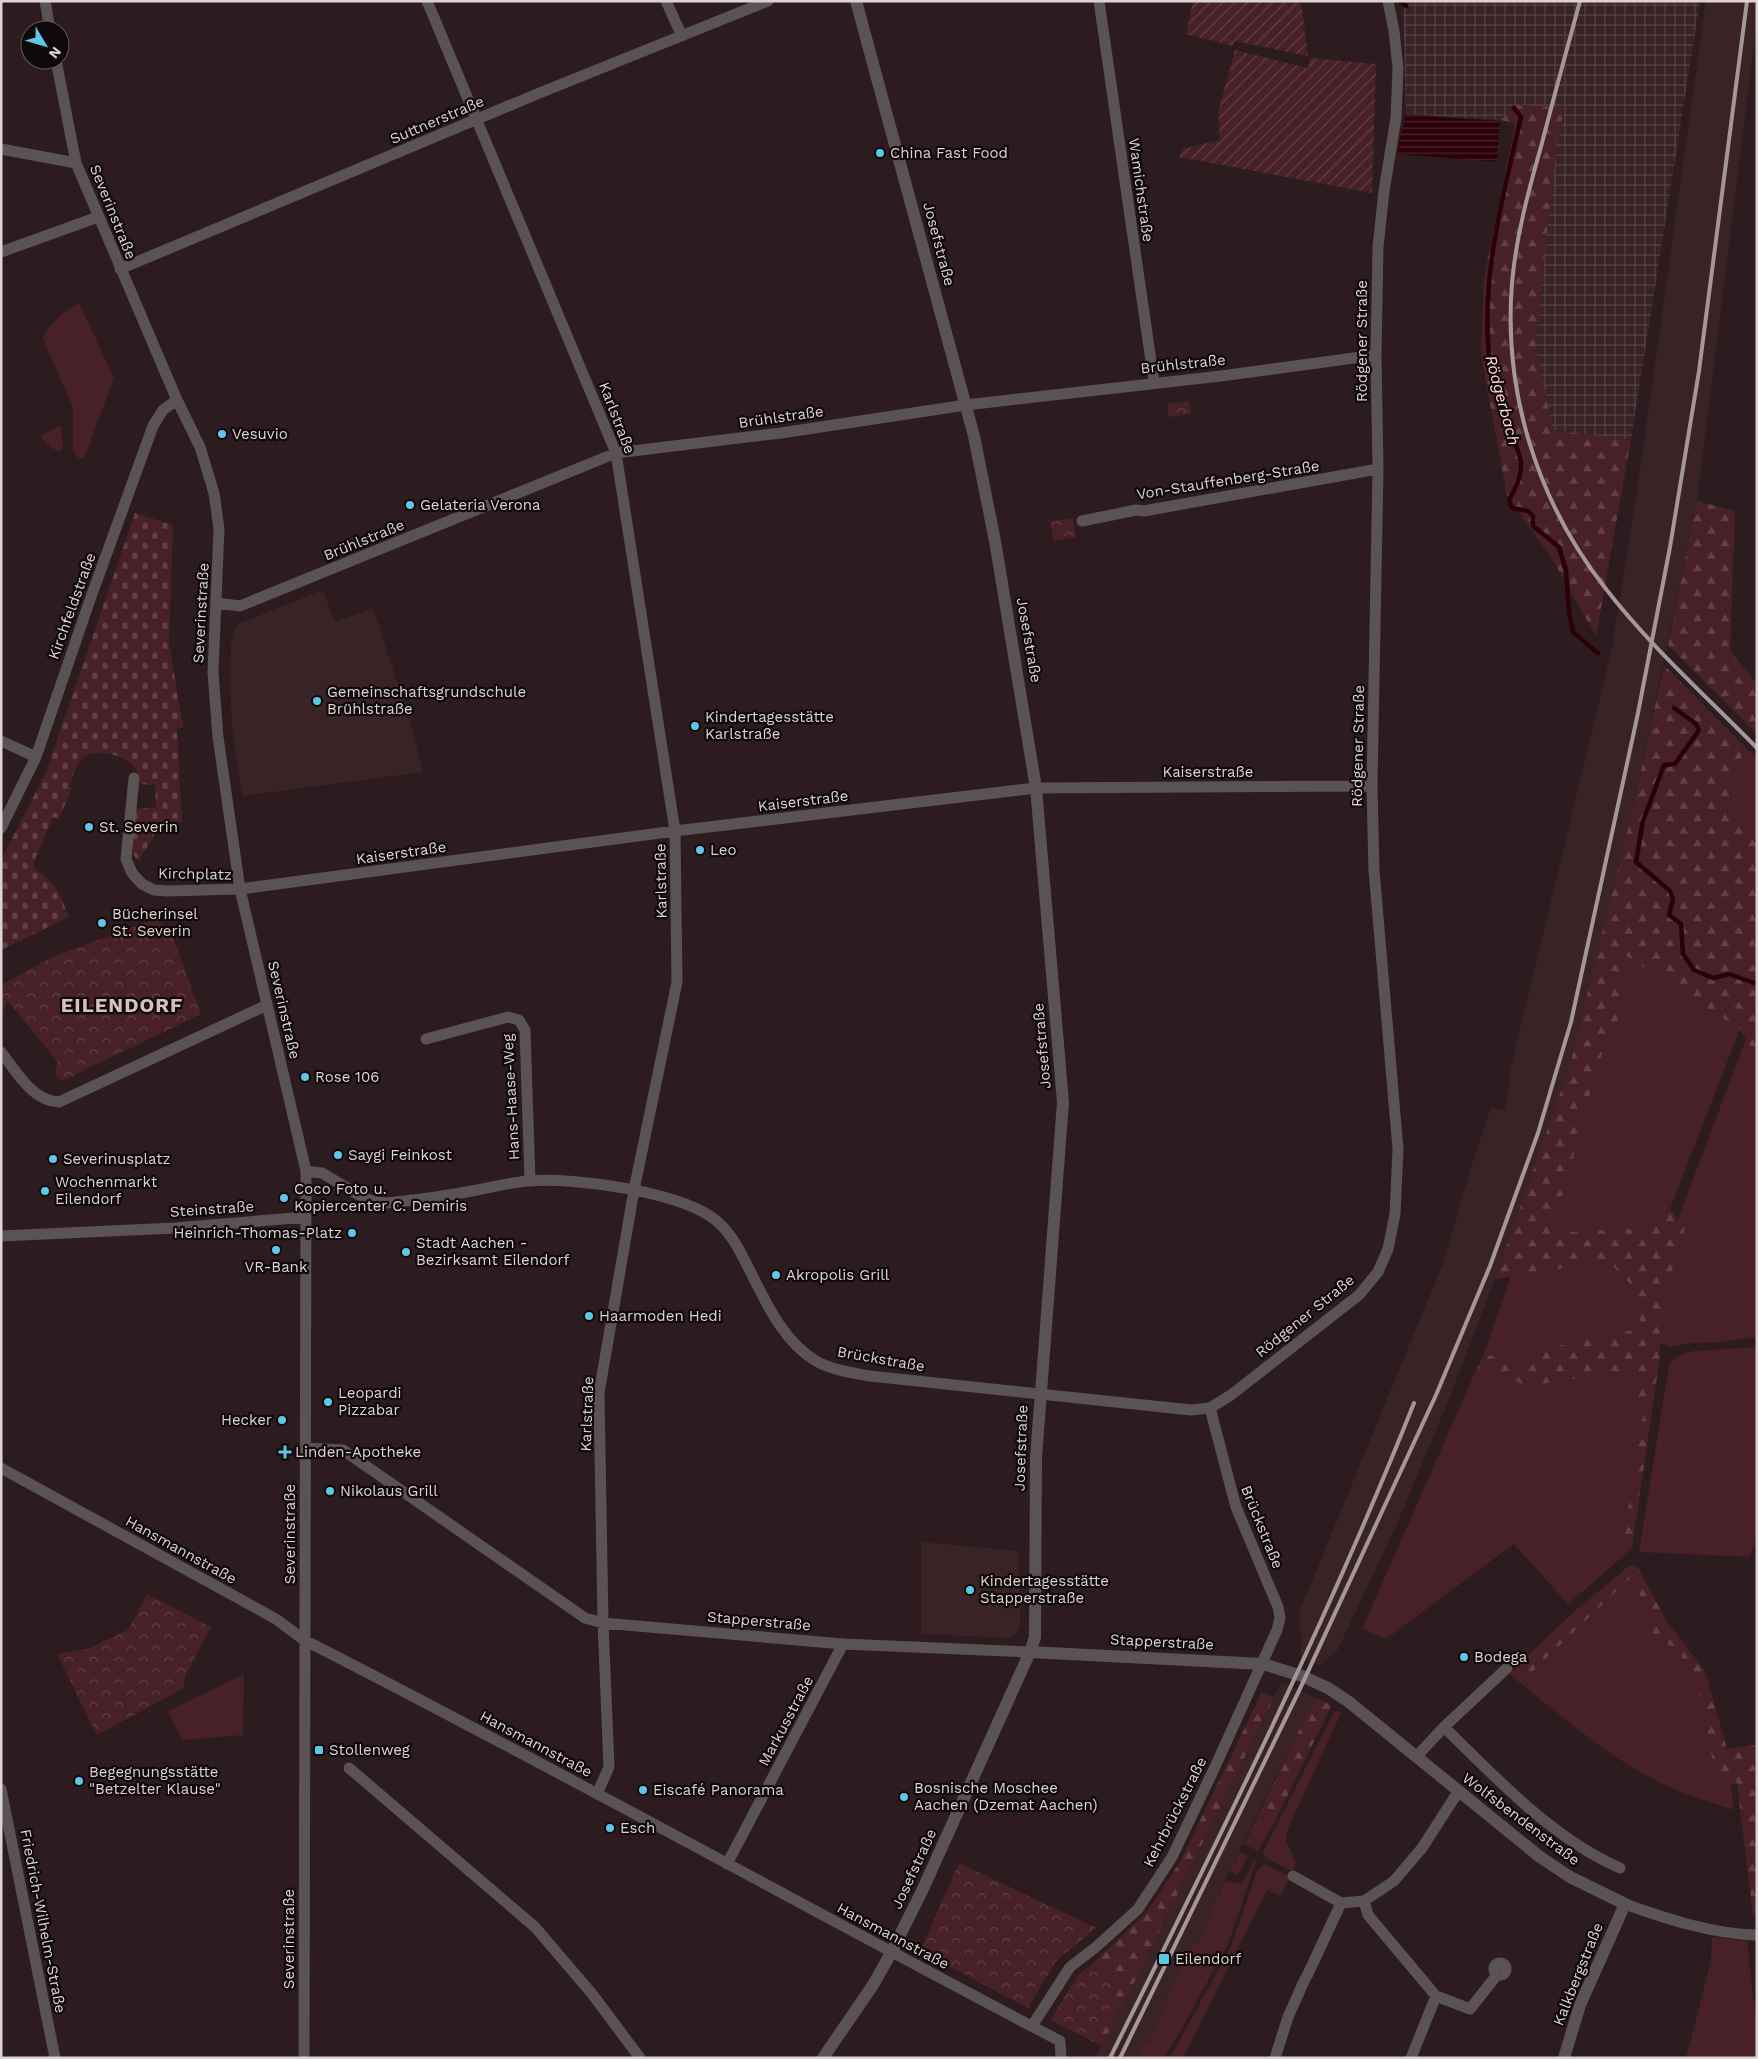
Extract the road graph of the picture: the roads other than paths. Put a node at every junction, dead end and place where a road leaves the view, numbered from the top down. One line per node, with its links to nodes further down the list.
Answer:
1 (45, 1): 8 (street)
2 (427, 1): 11 (street, Karlstraße)
3 (666, 1): 9 (street)
4 (768, 1): 9 (street, Suttnerstraße)
5 (856, 1): 20 (street, Josefstraße)
6 (1099, 1): 18 (street, Wamichstraße)
7 (1388, 1): 17 (street, Rödgener Straße)
8 (48, 20)
9 (682, 36): 11 (street, Suttnerstraße)
10 (58, 70): 13 (street, Severinstraße)
11 (478, 119): 16 (street, Suttnerstraße); 21 (street, Karlstraße)
12 (1, 150): 13 (street)
13 (76, 163): 14 (street, Severinstraße)
14 (98, 216): 15 (street); 16 (street, Severinstraße)
15 (1, 252)
16 (120, 269): 19 (street, Severinstraße)
17 (1376, 354): 18 (street, Brühlstraße); 22 (street, Rödgener Straße)
18 (1154, 382): 20 (street, Brühlstraße)
19 (177, 400): 24 (street, Severinstraße); 26 (street, Kirchfeldstraße)
20 (966, 405): 21 (street, Brühlstraße); 29 (street, Josefstraße)
21 (616, 453): 24 (street, Brühlstraße); 31 (street, Karlstraße)
22 (1378, 469): 23 (street, Von-Stauffenberg-Straße); 28 (street, Rödgener Straße)
23 (1082, 521)
24 (217, 603): 32 (street, Severinstraße)
25 (1, 741): 26 (street)
26 (36, 757): 30 (street, Kirchfeldstraße)
27 (134, 778): 32 (street, Kirchplatz)
28 (1372, 786): 29 (street, Kaiserstraße); 42 (street, Rödgener Straße)
29 (1036, 788): 31 (street, Kaiserstraße); 41 (street, Josefstraße)
30 (1, 828)
31 (675, 831): 32 (street, Kaiserstraße); 38 (street, Karlstraße)
32 (240, 889): 33 (street, Severinstraße)
33 (267, 1005): 35 (street); 36 (street, Severinstraße)
34 (426, 1039): 37 (street, Hans-Haase-Weg)
35 (1, 1052)
36 (306, 1171): 37 (street, Brückstraße); 39 (street, Severinstraße)
37 (530, 1181): 38 (street, Brückstraße)
38 (634, 1190): 41 (street, Brückstraße); 45 (street, Karlstraße)
39 (306, 1217): 40 (street, Steinstraße); 43 (street, Severinstraße)
40 (1, 1236)
41 (1040, 1395): 42 (street, Brückstraße); 48 (street, Josefstraße)
42 (1210, 1408): 49 (street, Brückstraße)
43 (305, 1448): 45 (street, Stapperstraße); 46 (street, Severinstraße)
44 (1, 1468): 46 (street, Hansmannstraße)
45 (603, 1623): 47 (street, Stapperstraße); 56 (street, Karlstraße)
46 (304, 1640): 56 (street, Hansmannstraße); 69 (street, Severinstraße)
47 (843, 1644): 48 (street, Stapperstraße); 57 (street, Markusstraße)
48 (1030, 1652): 49 (street, Stapperstraße); 64 (street, Josefstraße)
49 (1269, 1665): 52 (street, Wolfsbendenstraße); 67 (street, Kehrbrückstraße)
50 (1507, 1668): 51 (street)
51 (1444, 1727): 52 (street); 58 (street, Wolfsbendenstraße)
52 (1416, 1757): 55 (street, Wolfsbendenstraße)
53 (348, 1768): 70 (street)
54 (1, 1789): 68 (street, Friedrich-Wilhelm-Straße)
55 (1458, 1792): 60 (street); 62 (street, Wolfsbendenstraße)
56 (597, 1794): 57 (street, Hansmannstraße)
57 (727, 1864): 64 (street, Hansmannstraße)
58 (1620, 1868)
59 (1293, 1876): 61 (street)
60 (1364, 1901): 61 (street); 66 (street)
61 (1341, 1903): 73 (street)
62 (1626, 1904): 63 (street, Wolfsbendenstraße); 75 (street, Kalkbergstraße)
63 (1757, 1935)
64 (891, 1953): 67 (street, Hansmannstraße); 71 (street, Josefstraße)
65 (1497, 1975): 66 (street)
66 (1436, 1996): 74 (street)
67 (1032, 2026): 72 (street, Hansmannstraße)
68 (55, 2058)
69 (304, 2058)
70 (640, 2058)
71 (823, 2058)
72 (1061, 2058)
73 (1274, 2058)
74 (1411, 2058)
75 (1564, 2058)

